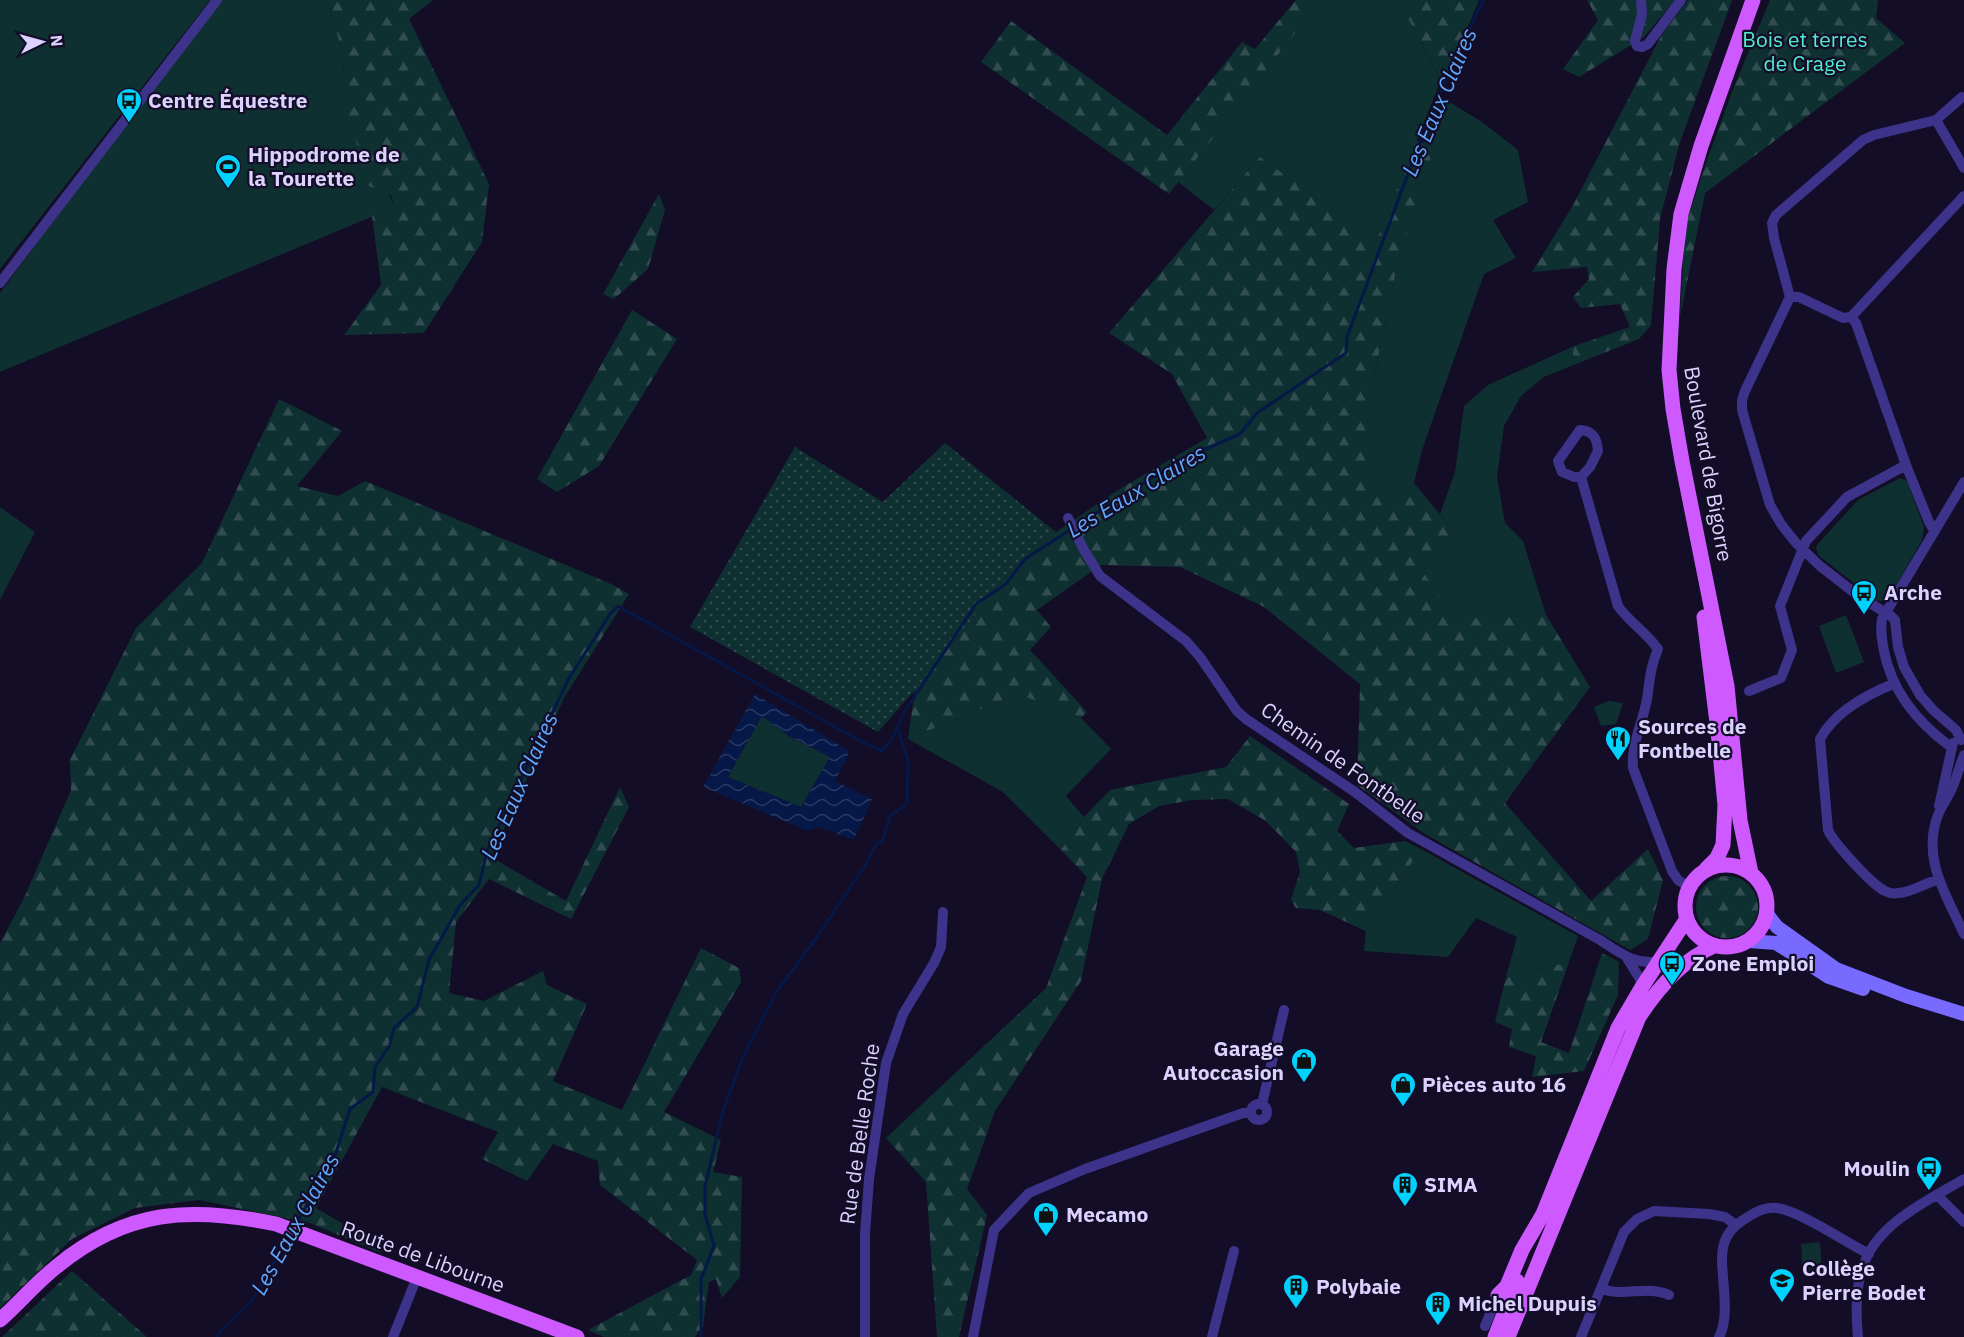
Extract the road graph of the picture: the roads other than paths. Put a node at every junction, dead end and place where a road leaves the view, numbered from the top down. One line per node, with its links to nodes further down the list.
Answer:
1 (217, 0): 10 (street)
2 (1641, 0): 3 (street)
3 (1681, 0)
4 (1745, 0): 26 (main road, Boulevard de Bigorre)
5 (1753, 0): 27 (main road, Boulevard de Bigorre)
6 (1962, 97): 7 (street)
7 (1936, 120): 8 (street); 11 (street)
8 (1964, 168)
9 (1964, 196): 12 (street)
10 (0, 283)
11 (1790, 297): 12 (street); 18 (street)
12 (1851, 317): 13 (street)
13 (1906, 465): 17 (street); 18 (street)
14 (1581, 477): 14 (street); 29 (street)
15 (1964, 482): 17 (street)
16 (1069, 520): 36 (street, Chemin de Fontbelle)
17 (1934, 530): 19 (street)
18 (1803, 549): 19 (street); 21 (street)
19 (1887, 613): 20 (street); 22 (street)
20 (1893, 684): 23 (street); 28 (street)
21 (1749, 691)
22 (1963, 741): 23 (street)
23 (1951, 748): 24 (street); 25 (street)
24 (1964, 754): 25 (street)
25 (1938, 813): 28 (street)
26 (1706, 869): 27 (main road); 29 (main road)
27 (1751, 873): 31 (main road)
28 (1938, 880): 33 (street)
29 (1689, 887): 32 (main road)
30 (943, 912): 58 (street, Rue de Belle Roche)
31 (1767, 914): 34 (main road); 39 (main road)
32 (1686, 920): 35 (main road); 37 (main road)
33 (1964, 934)
34 (1748, 941): 35 (main road); 39 (main road)
35 (1714, 946): 61 (main road)
36 (1626, 958): 37 (street, Chemin de Fontbelle); 38 (street)
37 (1659, 961): 38 (main road)
38 (1642, 987): 44 (main road)
39 (1906, 996): 41 (main road)
40 (1284, 1010): 59 (street)
41 (1964, 1014)
42 (1964, 1179): 43 (street)
43 (1938, 1196): 45 (street); 48 (street)
44 (1543, 1214): 51 (main road); 55 (main road)
45 (1964, 1222)
46 (1736, 1225): 48 (street); 50 (street); 63 (street)
47 (1234, 1251): 60 (street)
48 (1869, 1254): 64 (street)
49 (417, 1277): 53 (main road, Route de Libourne); 54 (main road, Route de Libourne); 56 (street)
50 (1602, 1289): 52 (street); 62 (street)
51 (1498, 1295): 55 (street)
52 (1669, 1295)
53 (0, 1320)
54 (547, 1331): 57 (main road, Route de Libourne)
55 (1488, 1333)
56 (393, 1337)
57 (577, 1337)
58 (865, 1337)
59 (973, 1337)
60 (1212, 1337)
61 (1508, 1337)
62 (1581, 1337)
63 (1719, 1337)
64 (1858, 1337)

